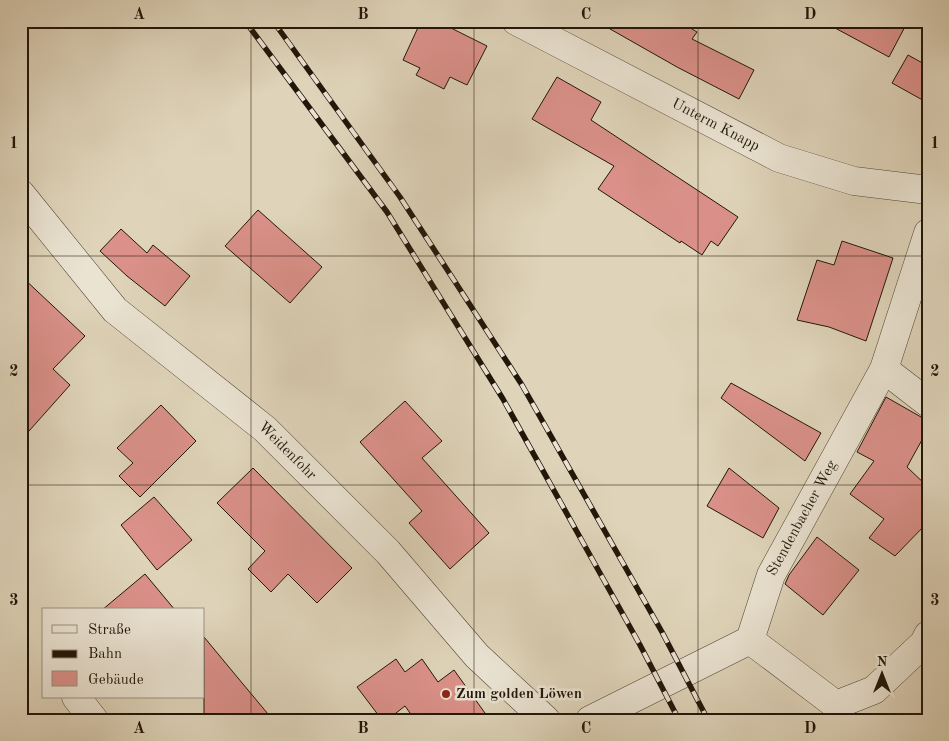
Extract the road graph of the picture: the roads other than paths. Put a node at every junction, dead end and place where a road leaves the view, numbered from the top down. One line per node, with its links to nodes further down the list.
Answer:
1 (516, 21): 2 (street, Unterm Knapp)
2 (928, 190)
3 (21, 194): 11 (street, Weidenfohr)
4 (928, 233): 5 (street, Stendenbacher Weg)
5 (884, 369): 6 (street); 8 (street, Stendenbacher Weg)
6 (928, 403)
7 (928, 635): 8 (street)
8 (750, 640): 12 (street)
9 (77, 698): 10 (street)
10 (94, 720)
11 (546, 720)
12 (590, 720)

